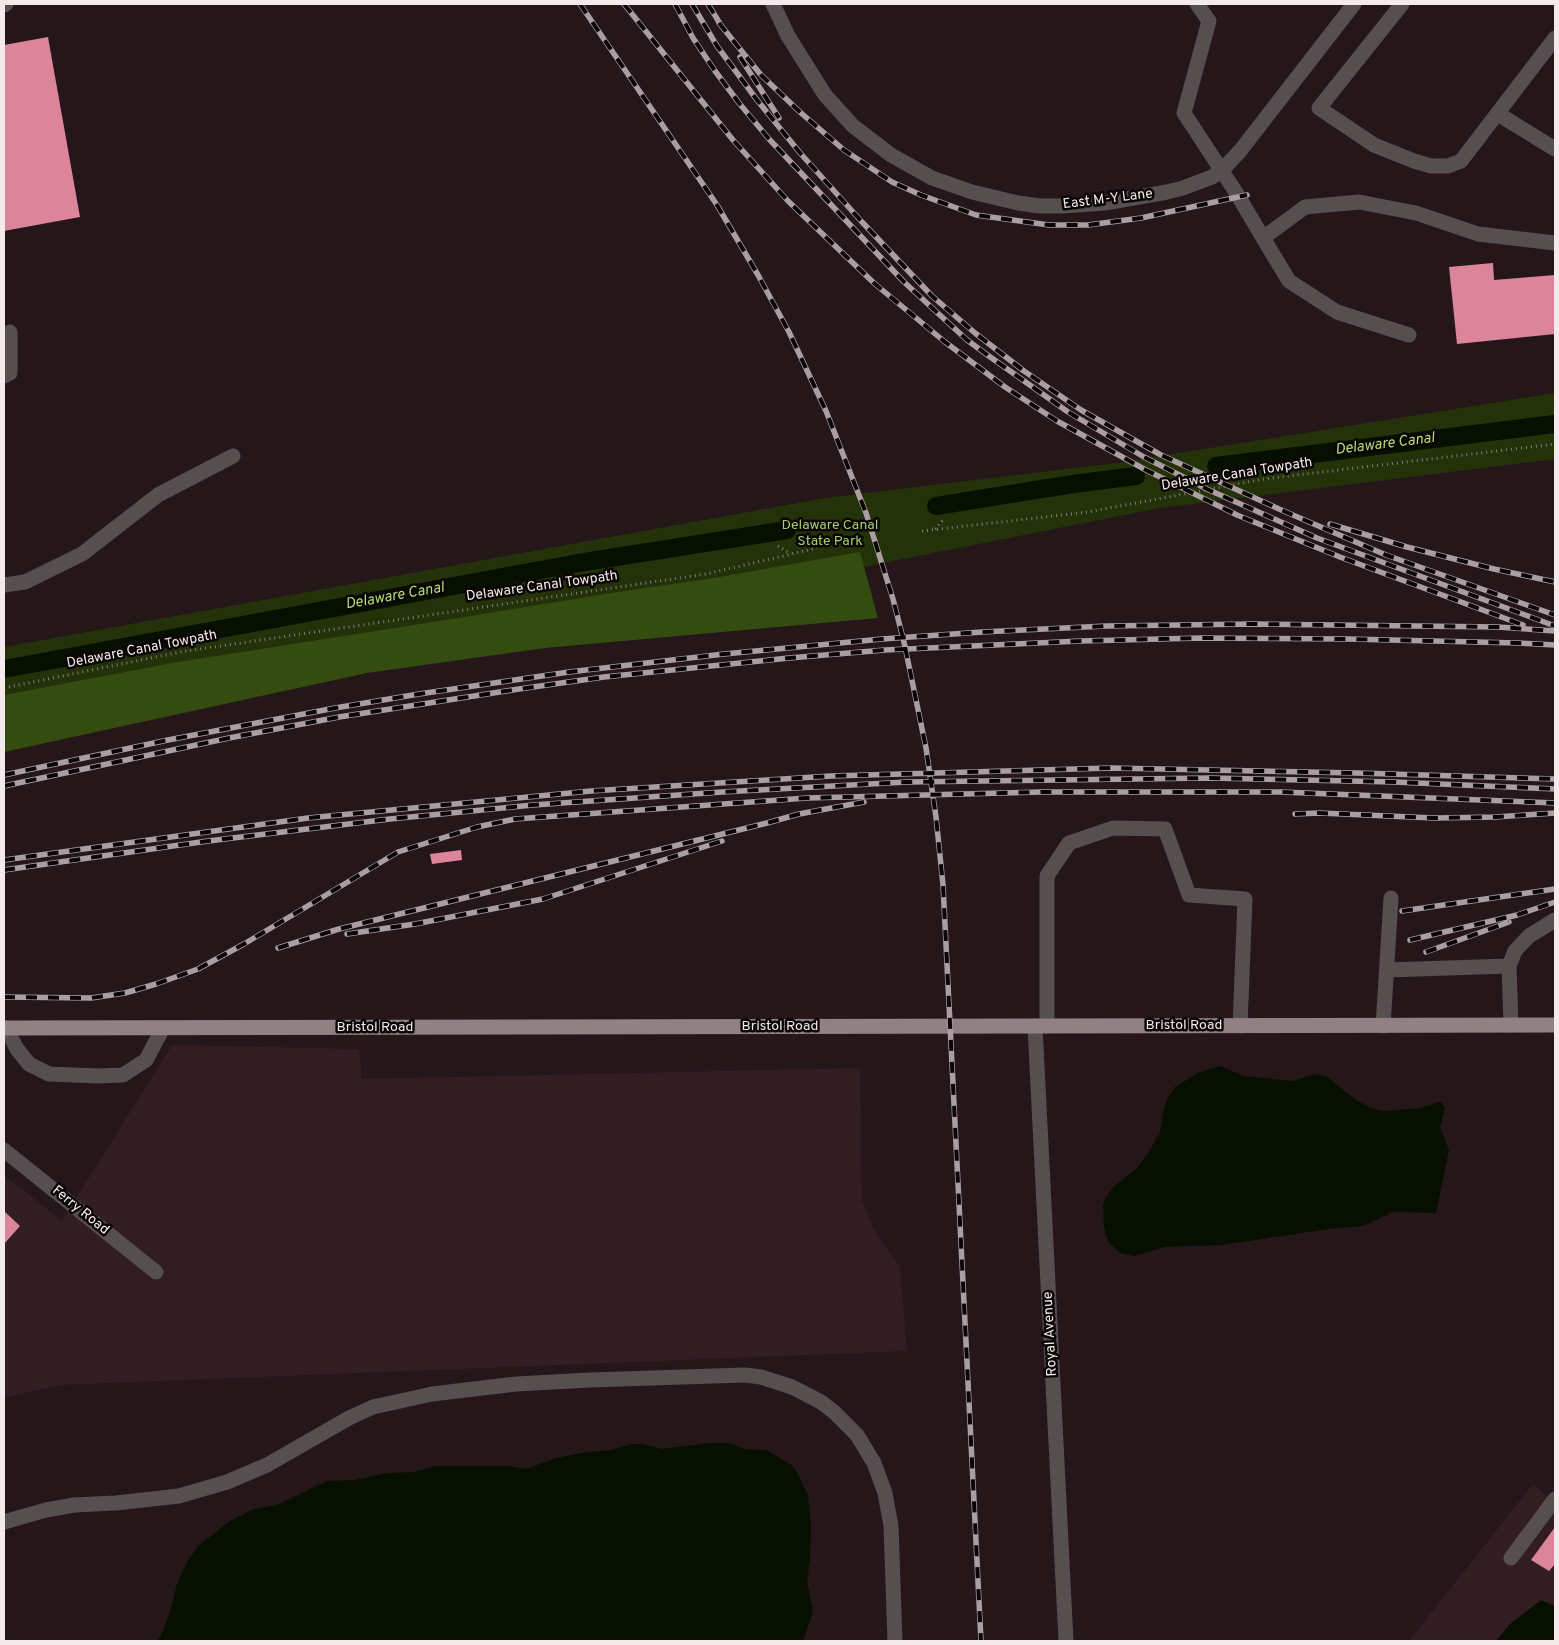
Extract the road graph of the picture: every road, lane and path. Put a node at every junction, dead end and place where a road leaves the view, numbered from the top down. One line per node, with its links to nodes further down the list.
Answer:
1 (773, 4): 8 (street, East M-Y Lane)
2 (1197, 4): 8 (street)
3 (1354, 4): 8 (street, East M-Y Lane)
4 (1402, 4): 6 (street)
5 (1555, 38): 6 (street)
6 (1498, 114): 7 (street)
7 (1555, 149)
8 (1222, 170): 9 (street)
9 (1264, 238): 10 (street); 12 (street)
10 (1555, 242)
11 (10, 332): 13 (street)
12 (1409, 335)
13 (4, 376)
14 (1555, 444): 17 (path, Delaware Canal Towpath)
15 (233, 456): 22 (street)
16 (945, 518): 17 (path)
17 (934, 530): 18 (path, Delaware Canal Towpath)
18 (922, 531)
19 (778, 546): 21 (path)
20 (817, 548): 21 (path, Delaware Canal Towpath)
21 (792, 554): 23 (path, Delaware Canal Towpath)
22 (4, 584)
23 (4, 688)
24 (1391, 898): 27 (street)
25 (1555, 920): 26 (street)
26 (1509, 966): 27 (street); 28 (street)
27 (1386, 970): 32 (street)
28 (1511, 1025): 29 (main road, Bristol Road); 32 (main road, Bristol Road)
29 (1555, 1025)
30 (1041, 1026): 31 (main road, Bristol Road); 31 (street, Royal Avenue); 34 (main road, Bristol Road); 41 (street, Royal Avenue)
31 (1240, 1026): 32 (main road, Bristol Road)
32 (1383, 1026)
33 (5, 1028): 34 (main road, Bristol Road); 34 (street)
34 (162, 1028)
35 (4, 1150): 36 (street, Ferry Road)
36 (156, 1272)
37 (1555, 1498): 39 (street)
38 (4, 1522): 40 (street)
39 (1511, 1558)
40 (895, 1641)
41 (1066, 1641)

